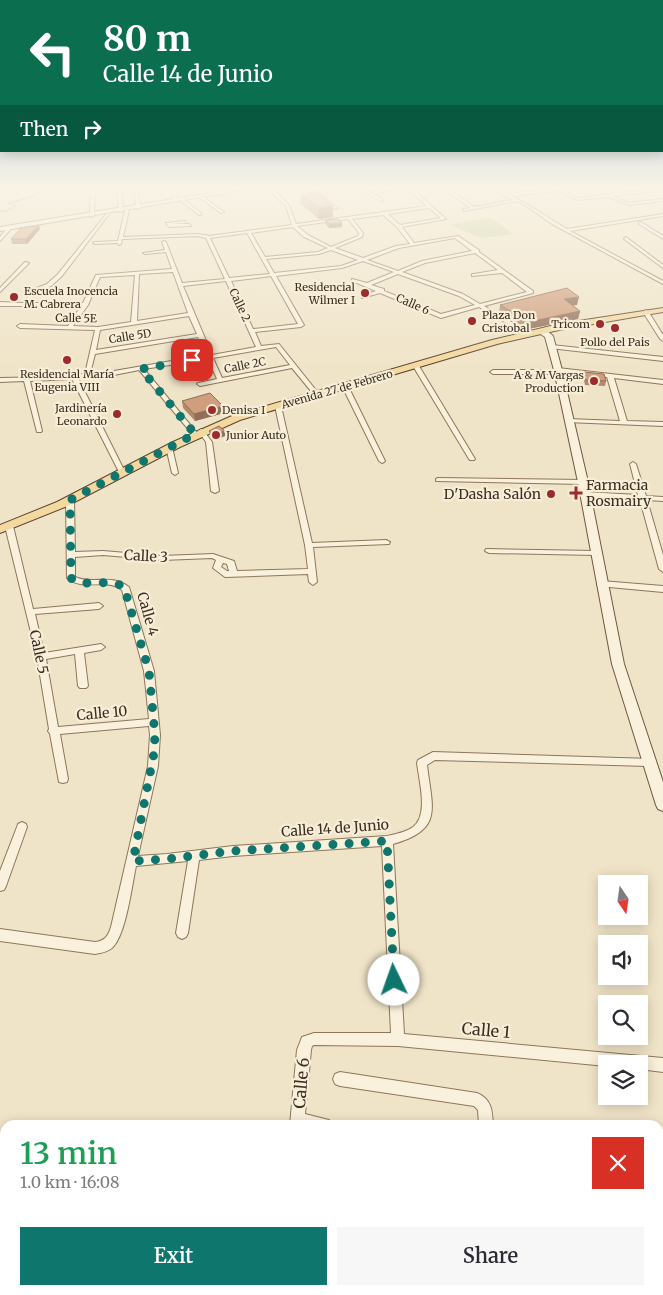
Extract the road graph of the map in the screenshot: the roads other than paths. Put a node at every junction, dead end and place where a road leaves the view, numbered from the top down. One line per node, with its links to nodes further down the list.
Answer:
1 (82, 246): 35 (street)
2 (165, 246): 13 (street)
3 (212, 246): 25 (street, Calle 2)
4 (257, 246): 15 (street)
5 (328, 246): 11 (street)
6 (339, 246): 11 (street)
7 (397, 246): 16 (street)
8 (470, 246): 12 (street)
9 (597, 246): 27 (street)
10 (637, 246): 18 (street)
11 (333, 249): 15 (street); 16 (street)
12 (477, 251): 20 (street); 21 (street)
13 (167, 252): 14 (street); 19 (street)
14 (145, 253)
15 (264, 258): 23 (street)
16 (364, 260): 21 (street); 23 (street)
17 (27, 263): 31 (street)
18 (663, 267)
19 (174, 270): 22 (street); 28 (street)
20 (504, 271): 24 (street); 32 (street)
21 (398, 272): 29 (street); 37 (street)
22 (137, 273): 36 (street); 41 (street)
23 (273, 275): 25 (street); 46 (street)
24 (474, 275)
25 (228, 280): 28 (street); 46 (street, Calle 2)
26 (354, 280): 29 (street, Calle 6)
27 (663, 283)
28 (181, 285): 40 (street)
29 (367, 285): 30 (street, Calle 6)
30 (382, 290): 33 (street); 37 (street, Calle 6)
31 (0, 291)
32 (532, 292): 37 (street, Calle 6)
33 (364, 297)
34 (0, 304): 35 (street)
35 (25, 304): 36 (street)
36 (85, 305): 43 (street)
37 (481, 305): 47 (street)
38 (663, 310): 39 (main road, Avenida 27 de Febrero)
39 (646, 312): 45 (main road, Avenida 27 de Febrero); 49 (street)
40 (191, 314): 41 (street, Calle 5E); 48 (street)
41 (134, 323): 44 (street, Calle 5E)
42 (20, 326): 43 (street, Calle 5E)
43 (69, 328): 44 (street, Calle 5E)
44 (98, 329): 52 (street)
45 (542, 331): 47 (main road, Avenida 27 de Febrero); 51 (main road)
46 (252, 332): 50 (street, Calle 2)
47 (529, 334): 56 (main road, Avenida 27 de Febrero)
48 (200, 335): 52 (street, Calle 5D); 53 (street)
49 (663, 339)
50 (259, 347): 53 (street); 55 (street)
51 (552, 347): 54 (street); 58 (main road)
52 (94, 352): 60 (street)
53 (208, 356): 57 (street); 65 (street)
54 (663, 359)
55 (294, 366): 65 (street, Calle 2C); 70 (street)
56 (416, 366): 68 (main road, Avenida 27 de Febrero); 78 (street)
57 (141, 369): 60 (street); 76 (street)
58 (558, 371): 59 (street); 61 (street); 72 (main road)
59 (493, 372)
60 (87, 376): 62 (street)
61 (610, 376): 66 (street); 73 (street)
62 (74, 377): 64 (street); 81 (street)
63 (0, 380): 64 (street)
64 (28, 380): 75 (street)
65 (220, 380): 67 (street, Calle 2C)
66 (662, 382): 69 (street)
67 (200, 384)
68 (345, 386): 70 (main road, Avenida 27 de Febrero); 79 (street)
69 (663, 389)
70 (317, 395): 71 (main road, Avenida 27 de Febrero)
71 (278, 406): 76 (main road, Avenida 27 de Febrero); 92 (street)
72 (568, 421): 73 (street); 84 (main road)
73 (624, 422): 74 (street)
74 (663, 424)
75 (39, 431)
76 (198, 432): 77 (main road, Avenida 27 de Febrero); 85 (street)
77 (169, 447): 81 (main road, Avenida 27 de Febrero); 82 (street)
78 (472, 459)
79 (382, 461)
80 (633, 464): 87 (street)
81 (122, 472): 89 (main road, Avenida 27 de Febrero)
82 (175, 473)
83 (438, 480): 84 (street)
84 (583, 482): 86 (main road)
85 (215, 491)
86 (585, 494): 87 (street); 94 (main road)
87 (643, 498): 88 (street); 96 (street)
88 (663, 499)
89 (70, 500): 90 (main road, Avenida 27 de Febrero); 95 (street, Calle 4)
90 (4, 527): 102 (street, Calle 5)
91 (386, 542): 92 (street)
92 (309, 545): 97 (street)
93 (489, 552): 94 (street)
94 (596, 553): 99 (main road)
95 (72, 555): 97 (street, Calle 3); 107 (street, Calle 4)
96 (663, 569)
97 (311, 572): 98 (street)
98 (313, 582)
99 (602, 584): 100 (street); 109 (main road)
100 (663, 589)
101 (99, 606): 102 (street)
102 (30, 612): 105 (street, Calle 5)
103 (101, 647): 104 (street)
104 (78, 650): 105 (street); 106 (street)
105 (41, 657): 108 (street, Calle 5)
106 (83, 686)
107 (154, 722): 108 (street, Calle 10); 115 (street)
108 (53, 731): 110 (street, Calle 5)
109 (648, 762): 111 (main road); 113 (street, Calle 14 de Junio)
110 (63, 779)
111 (662, 799)
112 (22, 827): 116 (street)
113 (387, 841): 114 (street, Calle 14 de Junio); 119 (street)
114 (194, 855): 115 (street, Calle 14 de Junio); 117 (street)
115 (133, 861): 118 (street)
116 (0, 886)
117 (182, 933)
118 (0, 935)
119 (398, 1040): 120 (street, Calle 1); 121 (street, Calle 1)
120 (307, 1042): 123 (street, Calle 6)
121 (663, 1065)
122 (340, 1080): 124 (street)
123 (298, 1120)
124 (486, 1120)

